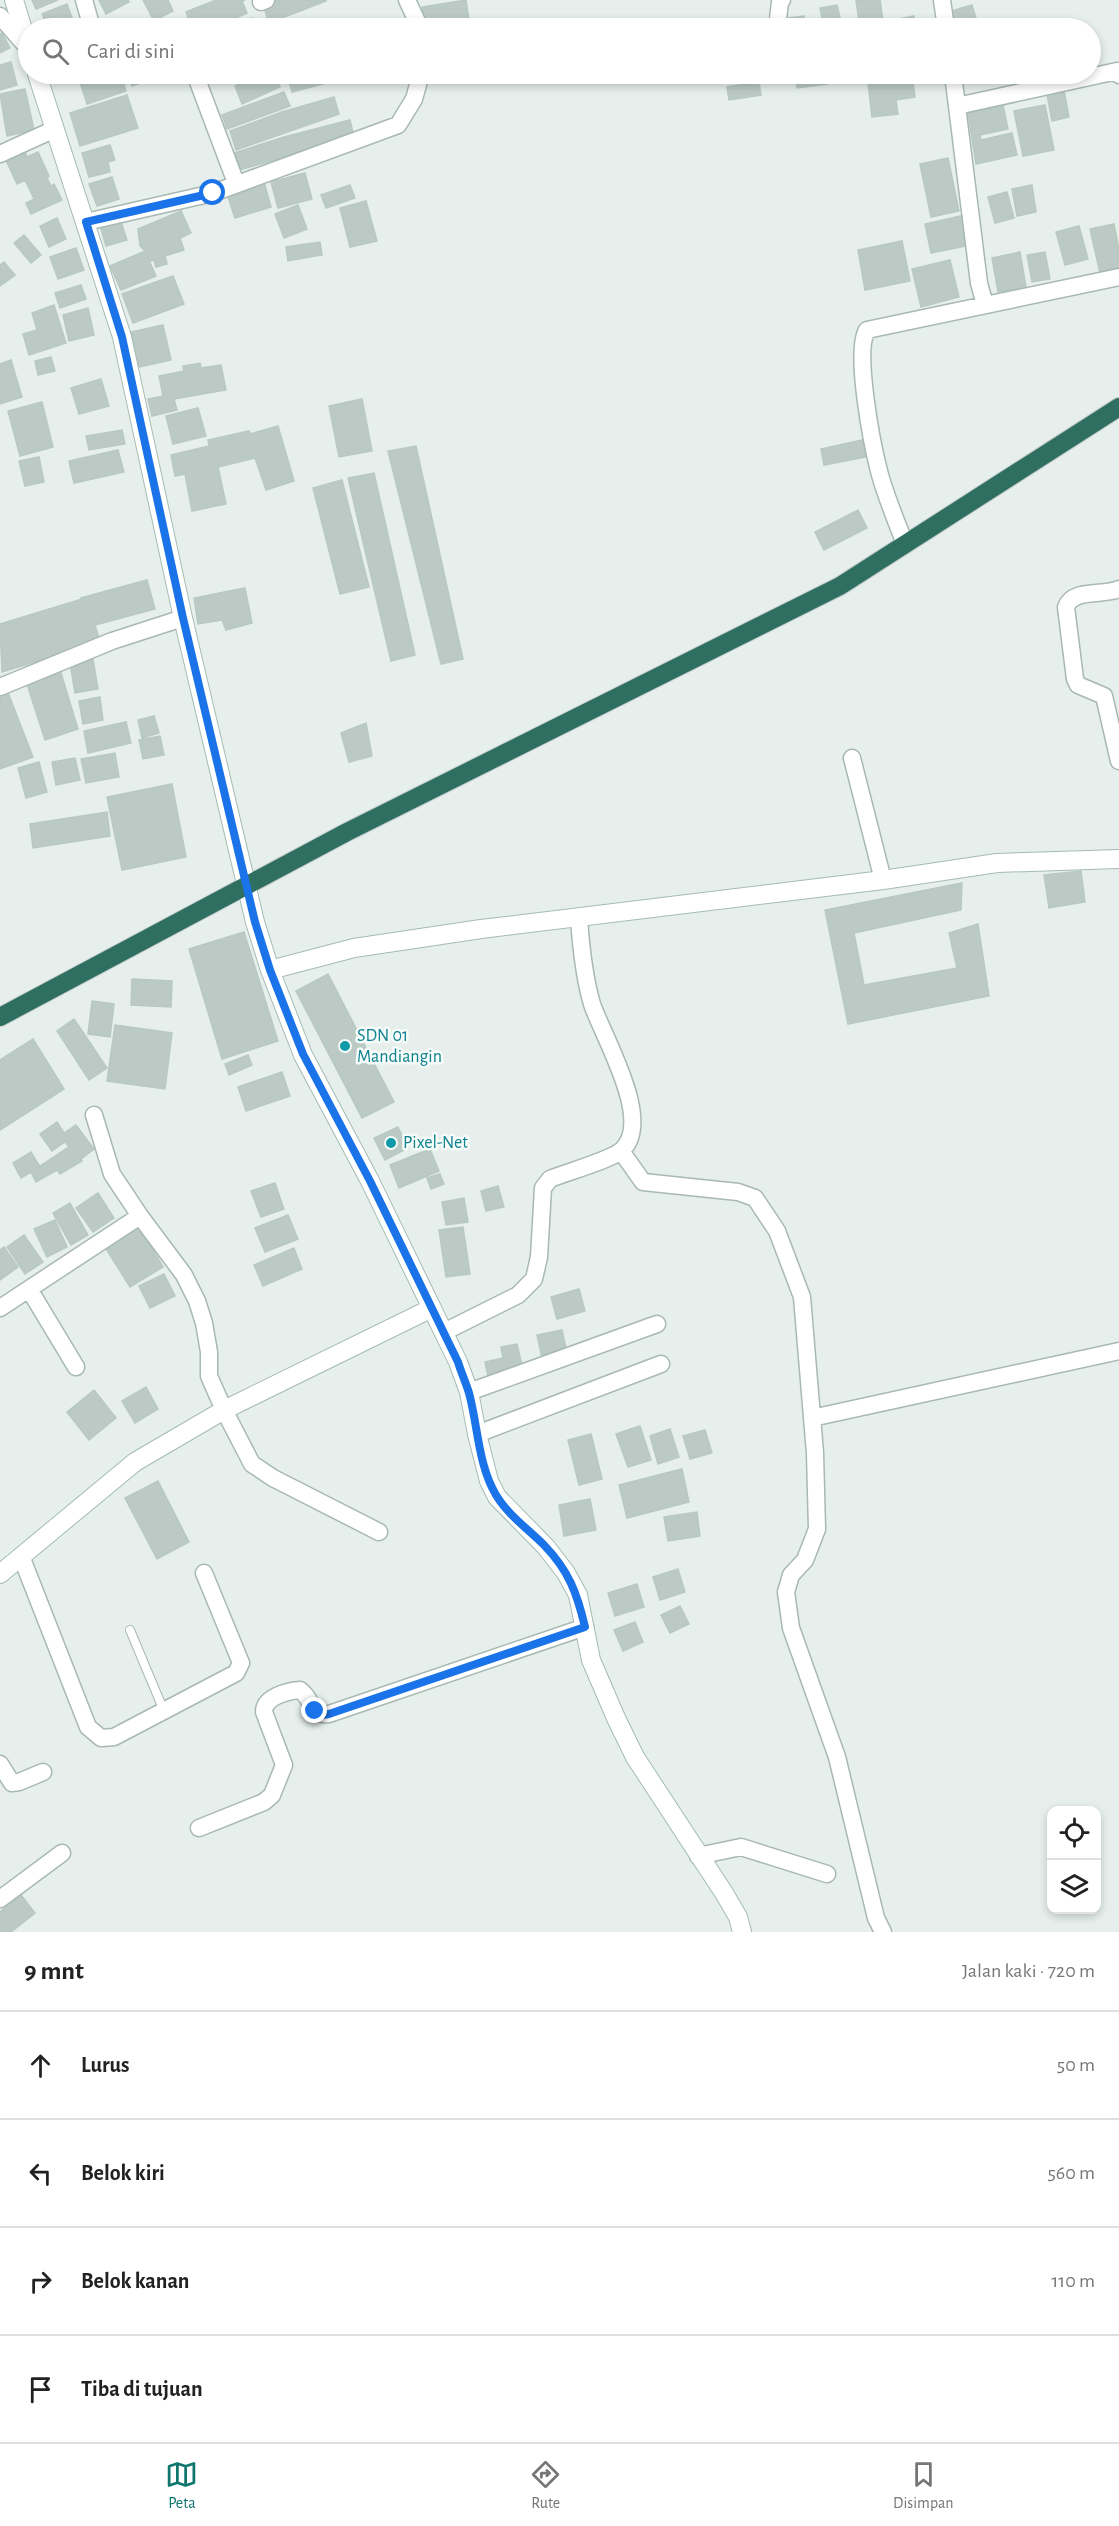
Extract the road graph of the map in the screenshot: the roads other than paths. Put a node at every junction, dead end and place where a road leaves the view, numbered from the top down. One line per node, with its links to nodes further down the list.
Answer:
1 (14, 0): 7 (street)
2 (84, 0): 8 (street)
3 (407, 0): 9 (street)
4 (782, 0): 10 (street)
5 (942, 0): 11 (street)
6 (0, 16): 12 (street)
7 (19, 18)
8 (89, 18)
9 (415, 18)
10 (778, 18)
11 (945, 18)
12 (18, 36)
13 (1101, 75): 14 (street)
14 (1119, 75)
15 (40, 84): 21 (street)
16 (199, 84): 23 (street)
17 (418, 84): 23 (street)
18 (954, 84): 20 (street)
19 (1058, 84): 20 (street)
20 (957, 106): 26 (street)
21 (55, 129): 22 (street); 24 (street)
22 (0, 154)
23 (237, 183): 24 (street)
24 (86, 222): 30 (street)
25 (1119, 277): 26 (street)
26 (985, 305): 28 (street)
27 (1119, 407): 28 (highway)
28 (905, 544): 36 (highway)
29 (1119, 589): 33 (street)
30 (183, 618): 31 (street); 36 (street)
31 (0, 687)
32 (852, 758): 35 (street)
33 (1119, 761)
34 (1119, 859): 35 (street)
35 (883, 880): 37 (street)
36 (247, 884): 38 (street); 39 (highway)
37 (579, 919): 38 (street); 41 (street)
38 (270, 970): 45 (street)
39 (0, 1017)
40 (94, 1115): 42 (street)
41 (621, 1151): 47 (street); 53 (street)
42 (140, 1216): 43 (street); 52 (street)
43 (29, 1289): 44 (street); 50 (street)
44 (2, 1301)
45 (432, 1308): 47 (street); 52 (street)
46 (657, 1324): 51 (street)
47 (444, 1332): 51 (street)
48 (1119, 1351): 53 (street)
49 (661, 1364): 54 (street)
50 (76, 1367)
51 (469, 1392): 54 (street)
52 (224, 1410): 55 (street); 56 (street)
53 (812, 1418): 70 (street)
54 (477, 1434): 59 (street)
55 (379, 1533)
56 (21, 1556): 58 (street); 61 (street)
57 (204, 1573): 61 (street)
58 (0, 1574)
59 (585, 1627): 64 (street); 66 (street)
60 (130, 1630): 61 (lane)
61 (164, 1711)
62 (0, 1764): 63 (street)
63 (43, 1772)
64 (199, 1828)
65 (63, 1853): 68 (street)
66 (698, 1856): 67 (street); 69 (street)
67 (827, 1874)
68 (0, 1899)
69 (742, 1932)
70 (883, 1932)

